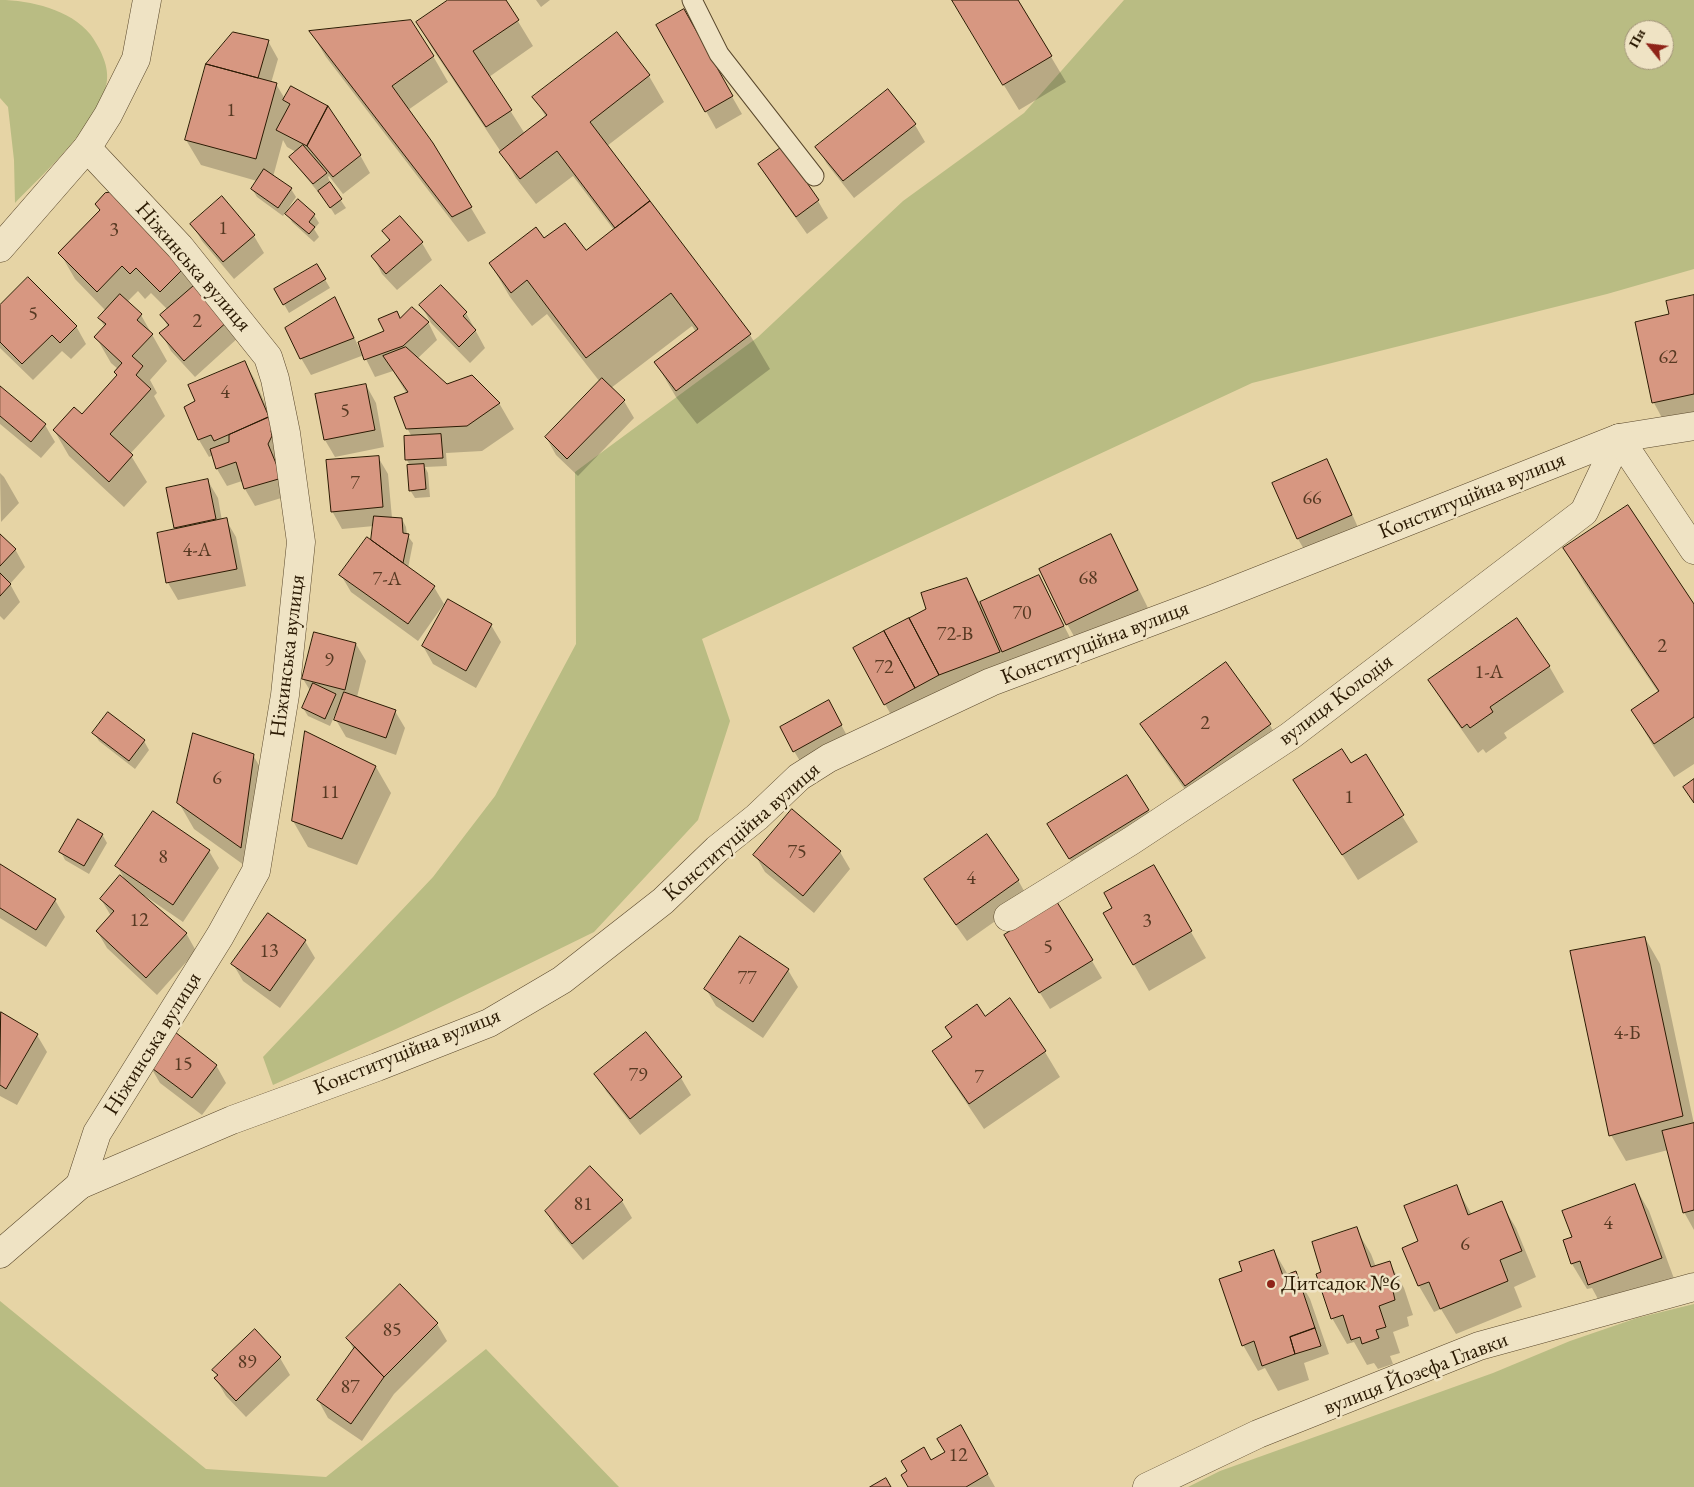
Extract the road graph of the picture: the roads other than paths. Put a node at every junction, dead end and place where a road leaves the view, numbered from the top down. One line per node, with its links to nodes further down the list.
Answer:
1 (147, 0): 3 (street)
2 (692, 0): 4 (lane)
3 (87, 148): 5 (street); 10 (street, Ніжинська вулиця)
4 (814, 176)
5 (0, 248)
6 (1694, 426): 7 (street, Конституційна вулиця)
7 (1619, 438): 8 (street); 9 (street, вулиця Колодія); 10 (street, Конституційна вулиця)
8 (1694, 550)
9 (1008, 917)
10 (80, 1185): 11 (street, Конституційна вулиця)
11 (0, 1254)
12 (1694, 1287): 13 (street, вулиця Йозефа Главки)
13 (1147, 1487)

